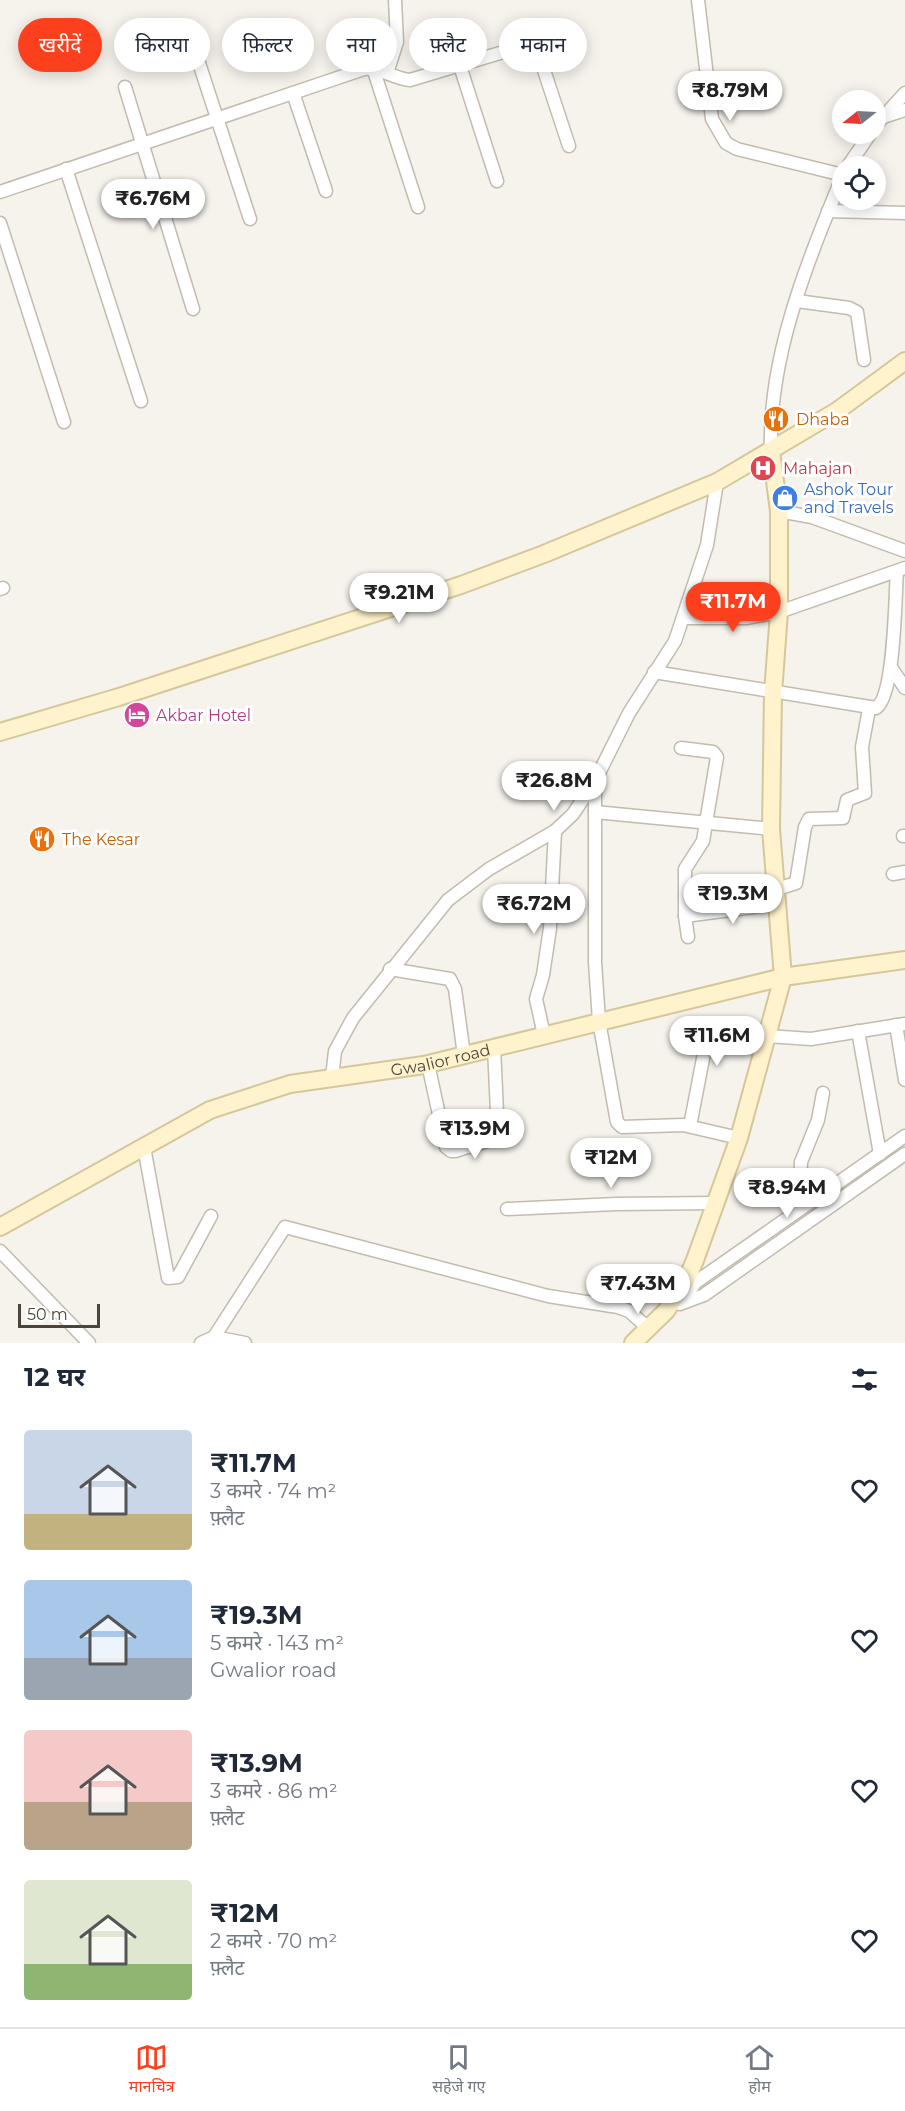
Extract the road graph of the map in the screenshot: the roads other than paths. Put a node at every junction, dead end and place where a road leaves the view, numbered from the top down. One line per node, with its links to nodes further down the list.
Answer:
1 (395, 0): 10 (street)
2 (698, 0): 21 (street)
3 (487, 57): 19 (street)
4 (202, 72): 16 (street)
5 (360, 72): 12 (street)
6 (374, 72): 26 (street)
7 (382, 72): 10 (street)
8 (439, 72): 10 (street)
9 (462, 72): 22 (street)
10 (387, 74)
11 (125, 87): 18 (street)
12 (293, 93): 16 (street); 23 (street)
13 (905, 93): 15 (street)
14 (905, 110): 17 (street)
15 (886, 113)
16 (216, 118): 18 (street); 29 (street)
17 (886, 118)
18 (142, 142): 20 (street); 32 (street)
19 (569, 146)
20 (66, 169): 24 (street); 35 (street)
21 (832, 172)
22 (497, 181)
23 (326, 191)
24 (0, 192)
25 (832, 201): 27 (street)
26 (418, 207)
27 (828, 211): 28 (street); 31 (street)
28 (905, 213)
29 (250, 219)
30 (0, 223): 36 (street)
31 (797, 301): 33 (street); 37 (street)
32 (193, 309)
33 (864, 360)
34 (905, 361): 37 (main road)
35 (141, 401)
36 (64, 422)
37 (771, 450): 38 (main road); 39 (main road)
38 (717, 482): 43 (street); 49 (main road)
39 (779, 511): 40 (street); 42 (main road)
40 (905, 551)
41 (901, 569): 42 (street); 44 (street)
42 (779, 612): 43 (street); 47 (main road)
43 (684, 618): 45 (street)
44 (892, 669): 46 (street); 48 (street)
45 (654, 672): 47 (street); 51 (street)
46 (905, 688)
47 (773, 693): 48 (street); 54 (main road)
48 (869, 709): 56 (street)
49 (0, 732)
50 (681, 748): 53 (street)
51 (595, 781): 52 (street); 55 (street)
52 (595, 812): 53 (street); 62 (street)
53 (707, 823): 54 (street); 57 (street)
54 (771, 829): 56 (main road)
55 (555, 831): 60 (street); 65 (street)
56 (777, 897): 57 (street); 61 (main road)
57 (685, 916): 58 (street)
58 (688, 937)
59 (905, 960): 61 (main road, Gwalior road)
60 (390, 969): 68 (street); 70 (street)
61 (783, 977): 62 (main road, Gwalior road); 66 (main road)
62 (599, 1021): 65 (main road, Gwalior road); 73 (street)
63 (900, 1024): 64 (street); 71 (street)
64 (858, 1031): 66 (street); 77 (street)
65 (543, 1035): 67 (main road, Gwalior road)
66 (767, 1036): 73 (street); 75 (main road)
67 (494, 1047): 68 (main road, Gwalior road); 69 (street)
68 (464, 1055): 69 (main road, Gwalior road)
69 (428, 1064): 70 (main road, Gwalior road)
70 (332, 1078): 76 (main road, Gwalior road)
71 (905, 1080)
72 (823, 1093): 80 (street)
73 (690, 1126): 75 (street)
74 (905, 1136): 77 (street)
75 (739, 1138): 79 (main road)
76 (144, 1147): 82 (street); 83 (main road, Gwalior road)
77 (880, 1154): 80 (street)
78 (905, 1154): 85 (street)
79 (716, 1203): 81 (street); 85 (main road)
80 (803, 1207): 85 (street)
81 (507, 1209)
82 (211, 1216)
83 (0, 1227)
84 (0, 1251): 88 (street)
85 (673, 1307): 86 (main road)
86 (649, 1329): 87 (street); 91 (main road)
87 (214, 1336): 89 (street); 90 (street)
88 (89, 1343)
89 (201, 1343)
90 (245, 1343)
91 (633, 1343)

